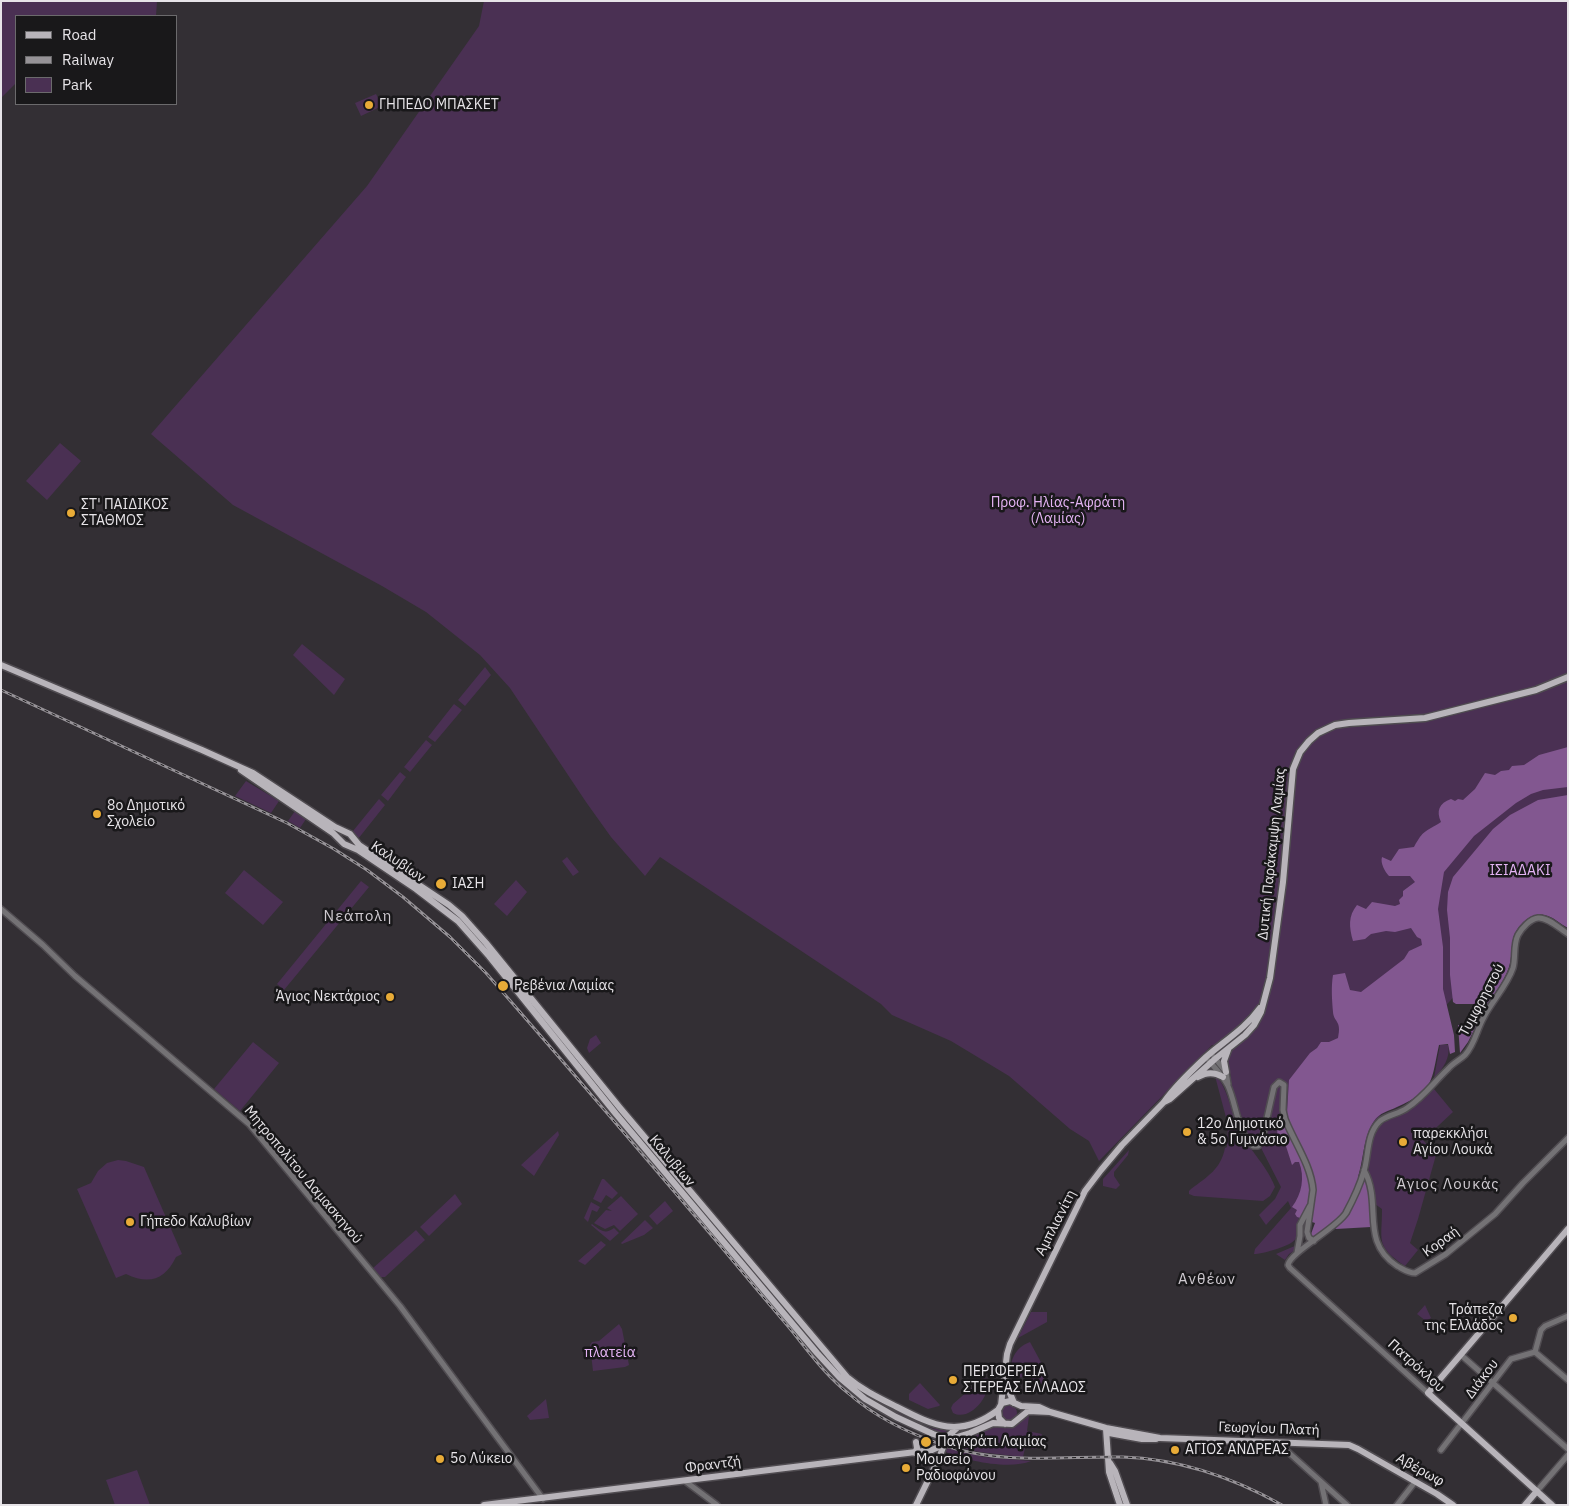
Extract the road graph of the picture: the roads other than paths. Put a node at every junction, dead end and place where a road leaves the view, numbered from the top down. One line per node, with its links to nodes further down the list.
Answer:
1 (1, 665): 3 (main road, Καλυβίων)
2 (1568, 677): 8 (main road, Δυτική Παράκαμψη Λαμίας)
3 (234, 765): 4 (main road, Καλυβίων); 5 (main road, Καλυβίων)
4 (350, 835): 5 (main road); 34 (main road, Καλυβίων)
5 (344, 843): 36 (main road, Καλυβίων)
6 (1, 909): 50 (street, Μητροπολίτου Δαμασκηνού)
7 (1568, 934): 15 (street, Τυμφρηστού)
8 (1264, 1003): 9 (main road, Δυτική Παράκαμψη Λαμίας); 10 (main road, Δυτική Παράκαμψη Λαμίας)
9 (1230, 1048): 10 (main road, Δυτική Παράκαμψη Λαμίας); 11 (main road)
10 (1210, 1058): 11 (street); 12 (main road, Δυτική Παράκαμψη Λαμίας); 13 (main road, Αμπλιανίτη)
11 (1225, 1075): 12 (main road); 16 (street)
12 (1192, 1080): 13 (main road, Αμπλιανίτη)
13 (1164, 1102): 24 (main road, Αμπλιανίτη)
14 (1568, 1138): 15 (street, Κοραή)
15 (1364, 1170): 19 (street)
16 (1311, 1204): 18 (street); 19 (street)
17 (1568, 1230): 23 (main road)
18 (1300, 1236): 19 (street); 20 (street)
19 (1312, 1243): 20 (street)
20 (1296, 1253): 27 (street, Πατρόκλου)
21 (1568, 1316): 22 (street)
22 (1534, 1352): 25 (street); 26 (street, Διάκου)
23 (1461, 1355): 26 (street); 27 (main road)
24 (1006, 1375): 28 (main road, Αμπλιανίτη); 29 (main road, Αμπλιανίτη)
25 (1568, 1380)
26 (1492, 1384): 33 (street, Διάκου); 40 (street)
27 (1428, 1393): 33 (main road, Πατρόκλου)
28 (1016, 1404): 29 (main road); 30 (main road, Γεωργίου Πλατή); 31 (main road)
29 (999, 1408): 32 (main road); 34 (main road, Καλυβίων)
30 (1050, 1412): 31 (main road, Γεωργίου Πλατή); 35 (main road, Γεωργίου Πλατή)
31 (1020, 1416): 32 (main road)
32 (1005, 1424): 36 (main road, Καλυβίων)
33 (1462, 1424): 41 (street, Διάκου); 49 (main road, Πατρόκλου)
34 (958, 1427): 36 (main road)
35 (1106, 1430): 38 (main road, Γεωργίου Πλατή); 45 (main road)
36 (946, 1437): 39 (main road)
37 (916, 1442): 42 (main road)
38 (1276, 1442): 44 (main road, Γεωργίου Πλατή); 47 (street)
39 (943, 1445): 42 (main road, Φραντζή); 54 (main road)
40 (1568, 1449)
41 (1441, 1450)
42 (915, 1452): 46 (main road, Φραντζή)
43 (1568, 1456): 49 (street)
44 (1373, 1458): 48 (main road, Αβέρωφ)
45 (1109, 1462): 55 (main road); 56 (main road)
46 (686, 1481): 50 (main road, Φραντζή); 53 (street)
47 (1321, 1482): 57 (street); 58 (street)
48 (1415, 1482): 59 (street); 60 (main road, Αβέρωφ)
49 (1537, 1491): 61 (main road); 62 (main road, Πατρόκλου)
50 (543, 1498): 51 (main road, Φραντζή); 52 (main road)
51 (484, 1505)
52 (548, 1505)
53 (717, 1505)
54 (916, 1505)
55 (1120, 1505)
56 (1127, 1505)
57 (1326, 1505)
58 (1347, 1505)
59 (1397, 1505)
60 (1453, 1505)
61 (1525, 1505)
62 (1552, 1505)

